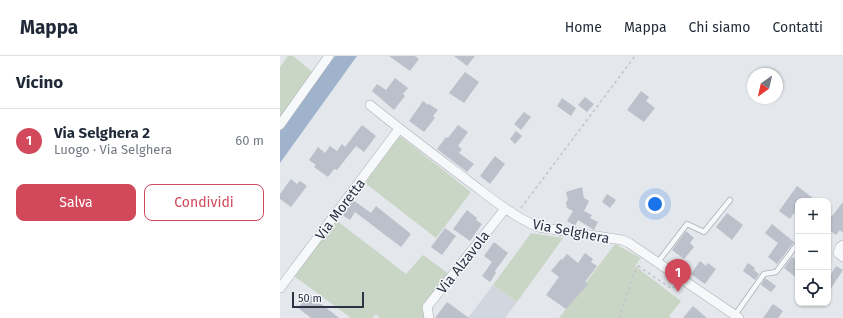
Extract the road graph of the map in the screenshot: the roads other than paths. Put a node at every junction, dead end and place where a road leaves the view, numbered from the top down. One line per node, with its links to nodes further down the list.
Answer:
1 (329, 56): 3 (street)
2 (370, 105): 4 (street, Via Selghera)
3 (280, 125)
4 (399, 129): 6 (street, Via Selghera); 11 (street, Via Moretta)
5 (730, 200): 10 (lane)
6 (505, 209): 10 (street, Via Selghera); 13 (street, Via Alzavola)
7 (843, 245): 9 (street)
8 (795, 247): 12 (lane)
9 (843, 257)
10 (658, 262): 12 (street, Via Selghera)
11 (280, 288)
12 (732, 316)
13 (429, 318)

